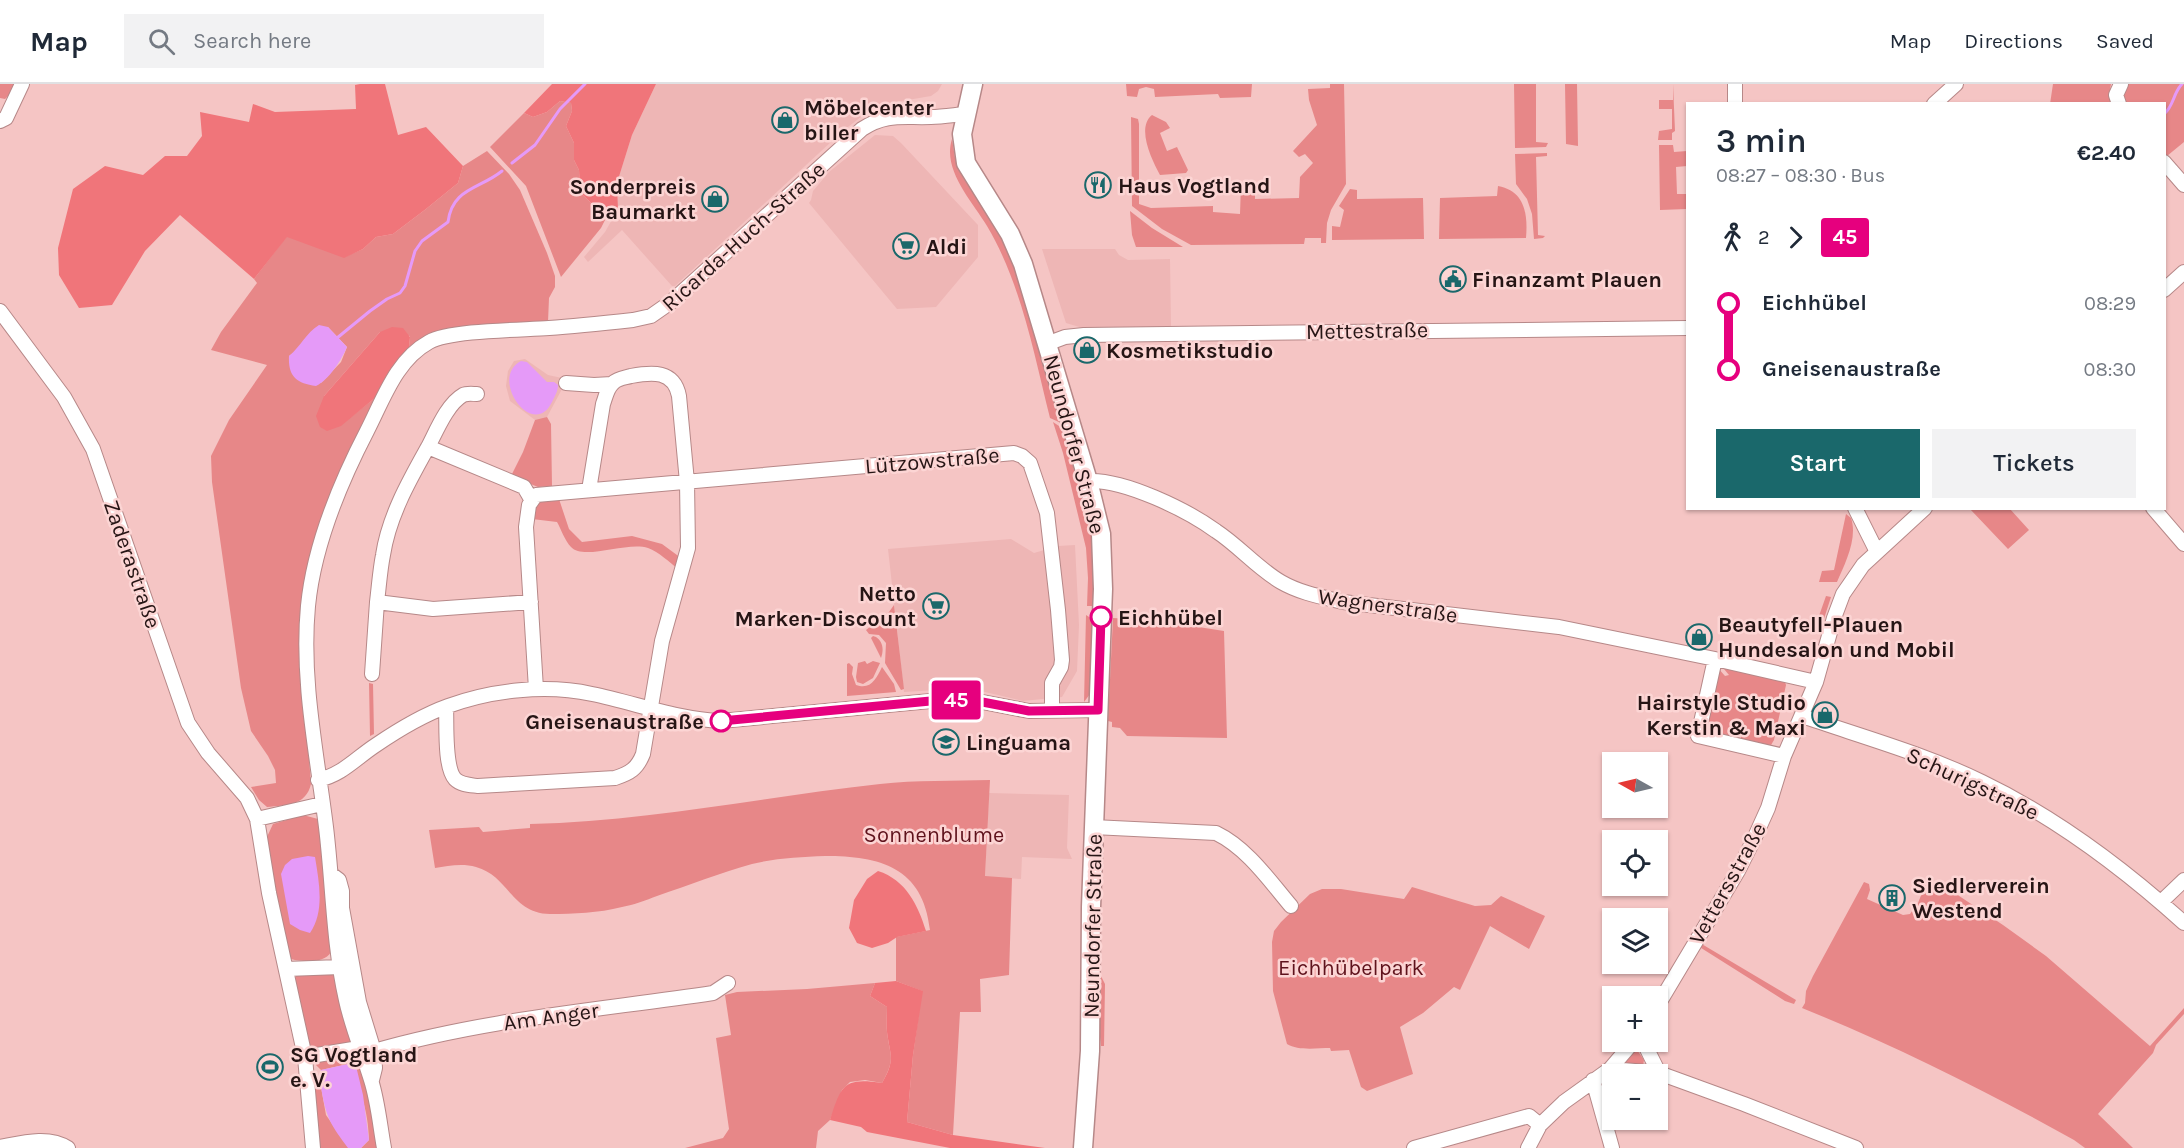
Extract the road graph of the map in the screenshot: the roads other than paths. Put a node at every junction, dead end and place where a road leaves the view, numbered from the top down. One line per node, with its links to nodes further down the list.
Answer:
1 (22, 84): 10 (street)
2 (973, 84): 9 (street, Neundorfer Straße)
3 (1735, 84): 6 (street)
4 (1956, 84): 7 (street)
5 (2121, 84): 8 (street)
6 (1735, 102)
7 (1936, 102)
8 (2118, 102)
9 (965, 114): 17 (street, Neundorfer Straße); 43 (street, Ricarda-Huch-Straße)
10 (0, 121)
11 (2166, 164): 12 (street)
12 (2184, 185)
13 (2184, 272): 14 (street)
14 (2166, 288)
15 (0, 311): 45 (street, Zaderastraße)
16 (1686, 328): 17 (street, Mettestraße)
17 (1049, 344): 22 (street, Neundorfer Straße)
18 (566, 383): 19 (street)
19 (612, 384): 23 (street); 24 (street)
20 (477, 393): 21 (street)
21 (428, 447): 25 (street); 31 (street)
22 (1088, 481): 33 (street, Wagnerstraße); 40 (street, Neundorfer Straße)
23 (687, 482): 24 (street, Lützowstraße); 38 (street); 39 (street, Lützowstraße)
24 (589, 490): 25 (street, Lützowstraße)
25 (534, 497): 32 (street)
26 (1856, 510): 30 (street)
27 (1923, 510): 30 (street, Vettersstraße)
28 (2155, 510): 29 (street)
29 (2184, 543)
30 (1877, 552): 35 (street, Vettersstraße)
31 (377, 602): 32 (street); 34 (street)
32 (531, 602): 36 (street)
33 (1715, 659): 35 (street, Wagnerstraße); 42 (street)
34 (372, 674)
35 (1816, 682): 41 (street, Vettersstraße)
36 (536, 689): 37 (street); 38 (street)
37 (446, 707): 38 (street); 43 (street)
38 (650, 710): 39 (street)
39 (1052, 710): 40 (street)
40 (1098, 710): 46 (street, Neundorfer Straße)
41 (1802, 716): 42 (street, Vettersstraße); 49 (street, Schurigstraße)
42 (1784, 756): 55 (street, Vettersstraße)
43 (318, 780): 44 (street, Ricarda-Huch-Straße)
44 (322, 804): 45 (street); 47 (street)
45 (257, 819): 53 (street)
46 (1093, 827): 50 (street); 70 (street, Neundorfer Straße)
47 (331, 874): 52 (street); 57 (street)
48 (2184, 880): 49 (street)
49 (2161, 902): 51 (street, Schurigstraße)
50 (1291, 906)
51 (2184, 923)
52 (340, 967): 53 (street); 56 (street)
53 (286, 969): 59 (street)
54 (728, 983): 57 (street, Am Anger)
55 (1668, 988)
56 (359, 1048): 59 (street); 64 (street)
57 (374, 1051): 64 (street)
58 (1625, 1052): 60 (street)
59 (304, 1058): 68 (street)
60 (1614, 1064)
61 (1602, 1074): 63 (street)
62 (1668, 1076): 74 (street)
63 (1593, 1080): 65 (street); 73 (street)
64 (372, 1082): 69 (street)
65 (1540, 1125): 71 (street); 72 (street)
66 (0, 1147): 67 (street)
67 (68, 1148)
68 (313, 1148)
69 (384, 1148)
70 (1083, 1148)
71 (1414, 1148)
72 (1528, 1148)
73 (1612, 1148)
74 (1856, 1148)

